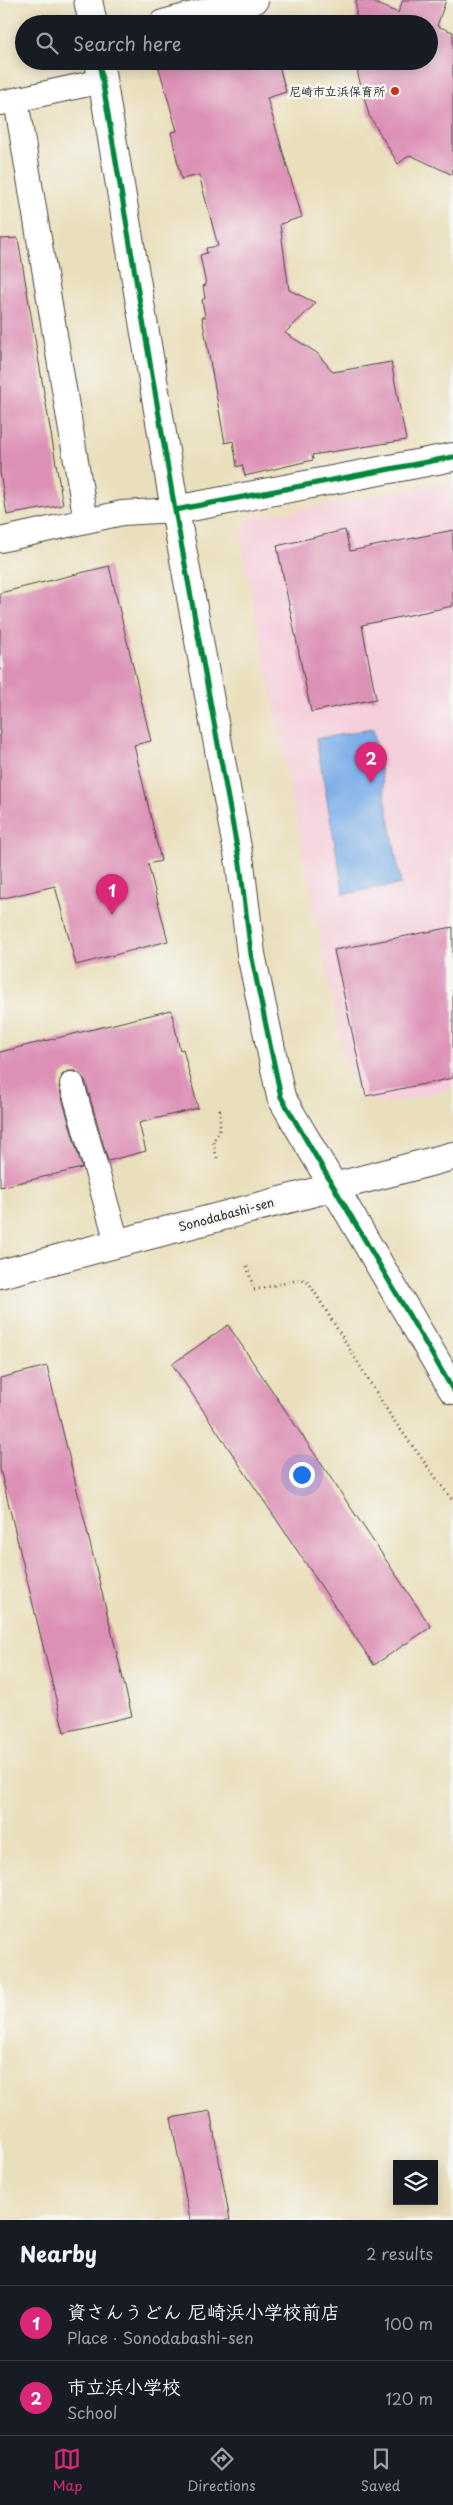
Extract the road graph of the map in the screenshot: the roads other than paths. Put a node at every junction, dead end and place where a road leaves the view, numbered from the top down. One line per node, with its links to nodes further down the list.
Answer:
1 (88, 0): 3 (street)
2 (254, 0): 4 (street)
3 (91, 15)
4 (197, 15)
5 (101, 71): 6 (lane); 8 (street)
6 (8, 102): 9 (lane)
7 (453, 457): 8 (street)
8 (175, 510): 9 (lane); 13 (street)
9 (86, 521): 10 (lane)
10 (0, 540)
11 (72, 1084): 14 (lane)
12 (453, 1156): 13 (street, Sonodabashi-sen)
13 (333, 1186): 14 (street, Sonodabashi-sen); 16 (street)
14 (117, 1242): 15 (street, Sonodabashi-sen)
15 (0, 1274)
16 (453, 1390)

